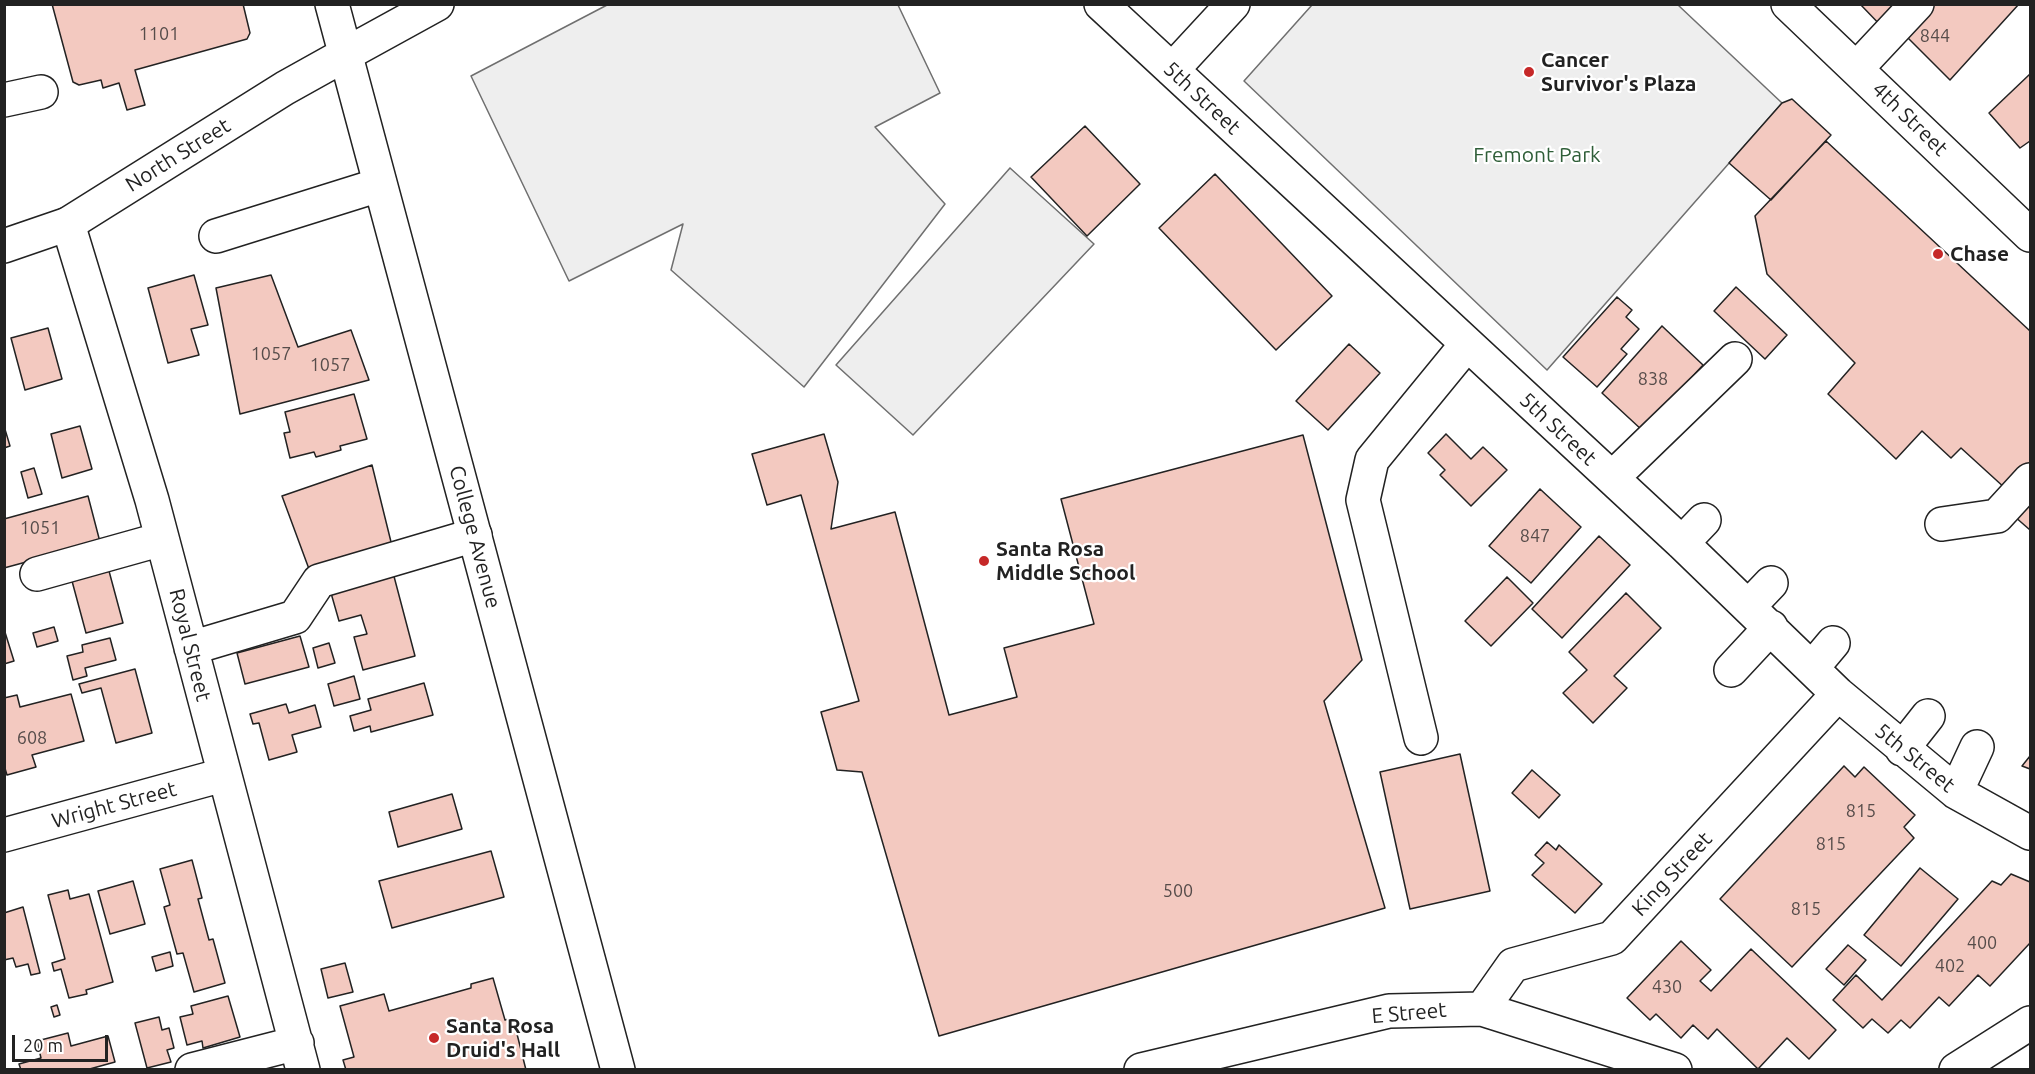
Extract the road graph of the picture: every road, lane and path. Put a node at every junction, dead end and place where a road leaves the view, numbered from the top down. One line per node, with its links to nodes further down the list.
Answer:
1 (332, 4): 7 (street, College Avenue)
2 (437, 4): 7 (street, North Street)
3 (1101, 4): 9 (street, 5th Street)
4 (1233, 4): 9 (street)
5 (1788, 4): 8 (street, 4th Street)
6 (1917, 4): 8 (street)
7 (346, 54): 12 (street, College Avenue); 13 (street, North Street)
8 (1857, 68): 15 (street, 4th Street)
9 (1172, 70): 17 (street, 5th Street)
10 (41, 92): 11 (street)
11 (4, 100)
12 (379, 185): 14 (street); 22 (street, College Avenue)
13 (68, 224): 16 (street, North Street); 23 (street, Royal Street)
14 (216, 236)
15 (2031, 236)
16 (4, 246)
17 (1467, 344): 19 (street, 5th Street); 32 (street)
18 (1735, 359): 19 (street)
19 (1612, 478): 25 (street, 5th Street)
20 (2031, 480): 21 (street)
21 (1942, 524)
22 (475, 535): 27 (street); 44 (street, College Avenue)
23 (162, 539): 24 (street); 27 (street, Royal Street)
24 (37, 574)
25 (1764, 606): 28 (street, 5th Street); 29 (street)
26 (1833, 643): 28 (street)
27 (191, 648): 35 (street, Royal Street)
28 (1812, 668): 30 (street, 5th Street)
29 (1731, 670)
30 (1838, 694): 34 (street, 5th Street); 39 (street, King Street)
31 (1928, 716): 34 (street)
32 (1421, 738)
33 (1977, 747): 36 (street)
34 (1902, 749): 36 (street, 5th Street)
35 (223, 775): 38 (street, Wright Street); 41 (street, Royal Street)
36 (1956, 792): 37 (street, 5th Street)
37 (2031, 833)
38 (4, 835)
39 (1482, 1009): 42 (street, E Street); 45 (street, E Street)
40 (2031, 1023): 47 (street)
41 (300, 1056): 43 (street)
42 (1607, 1060): 46 (street, E Street)
43 (192, 1070)
44 (618, 1070)
45 (1141, 1070)
46 (1675, 1070)
47 (1956, 1070)

